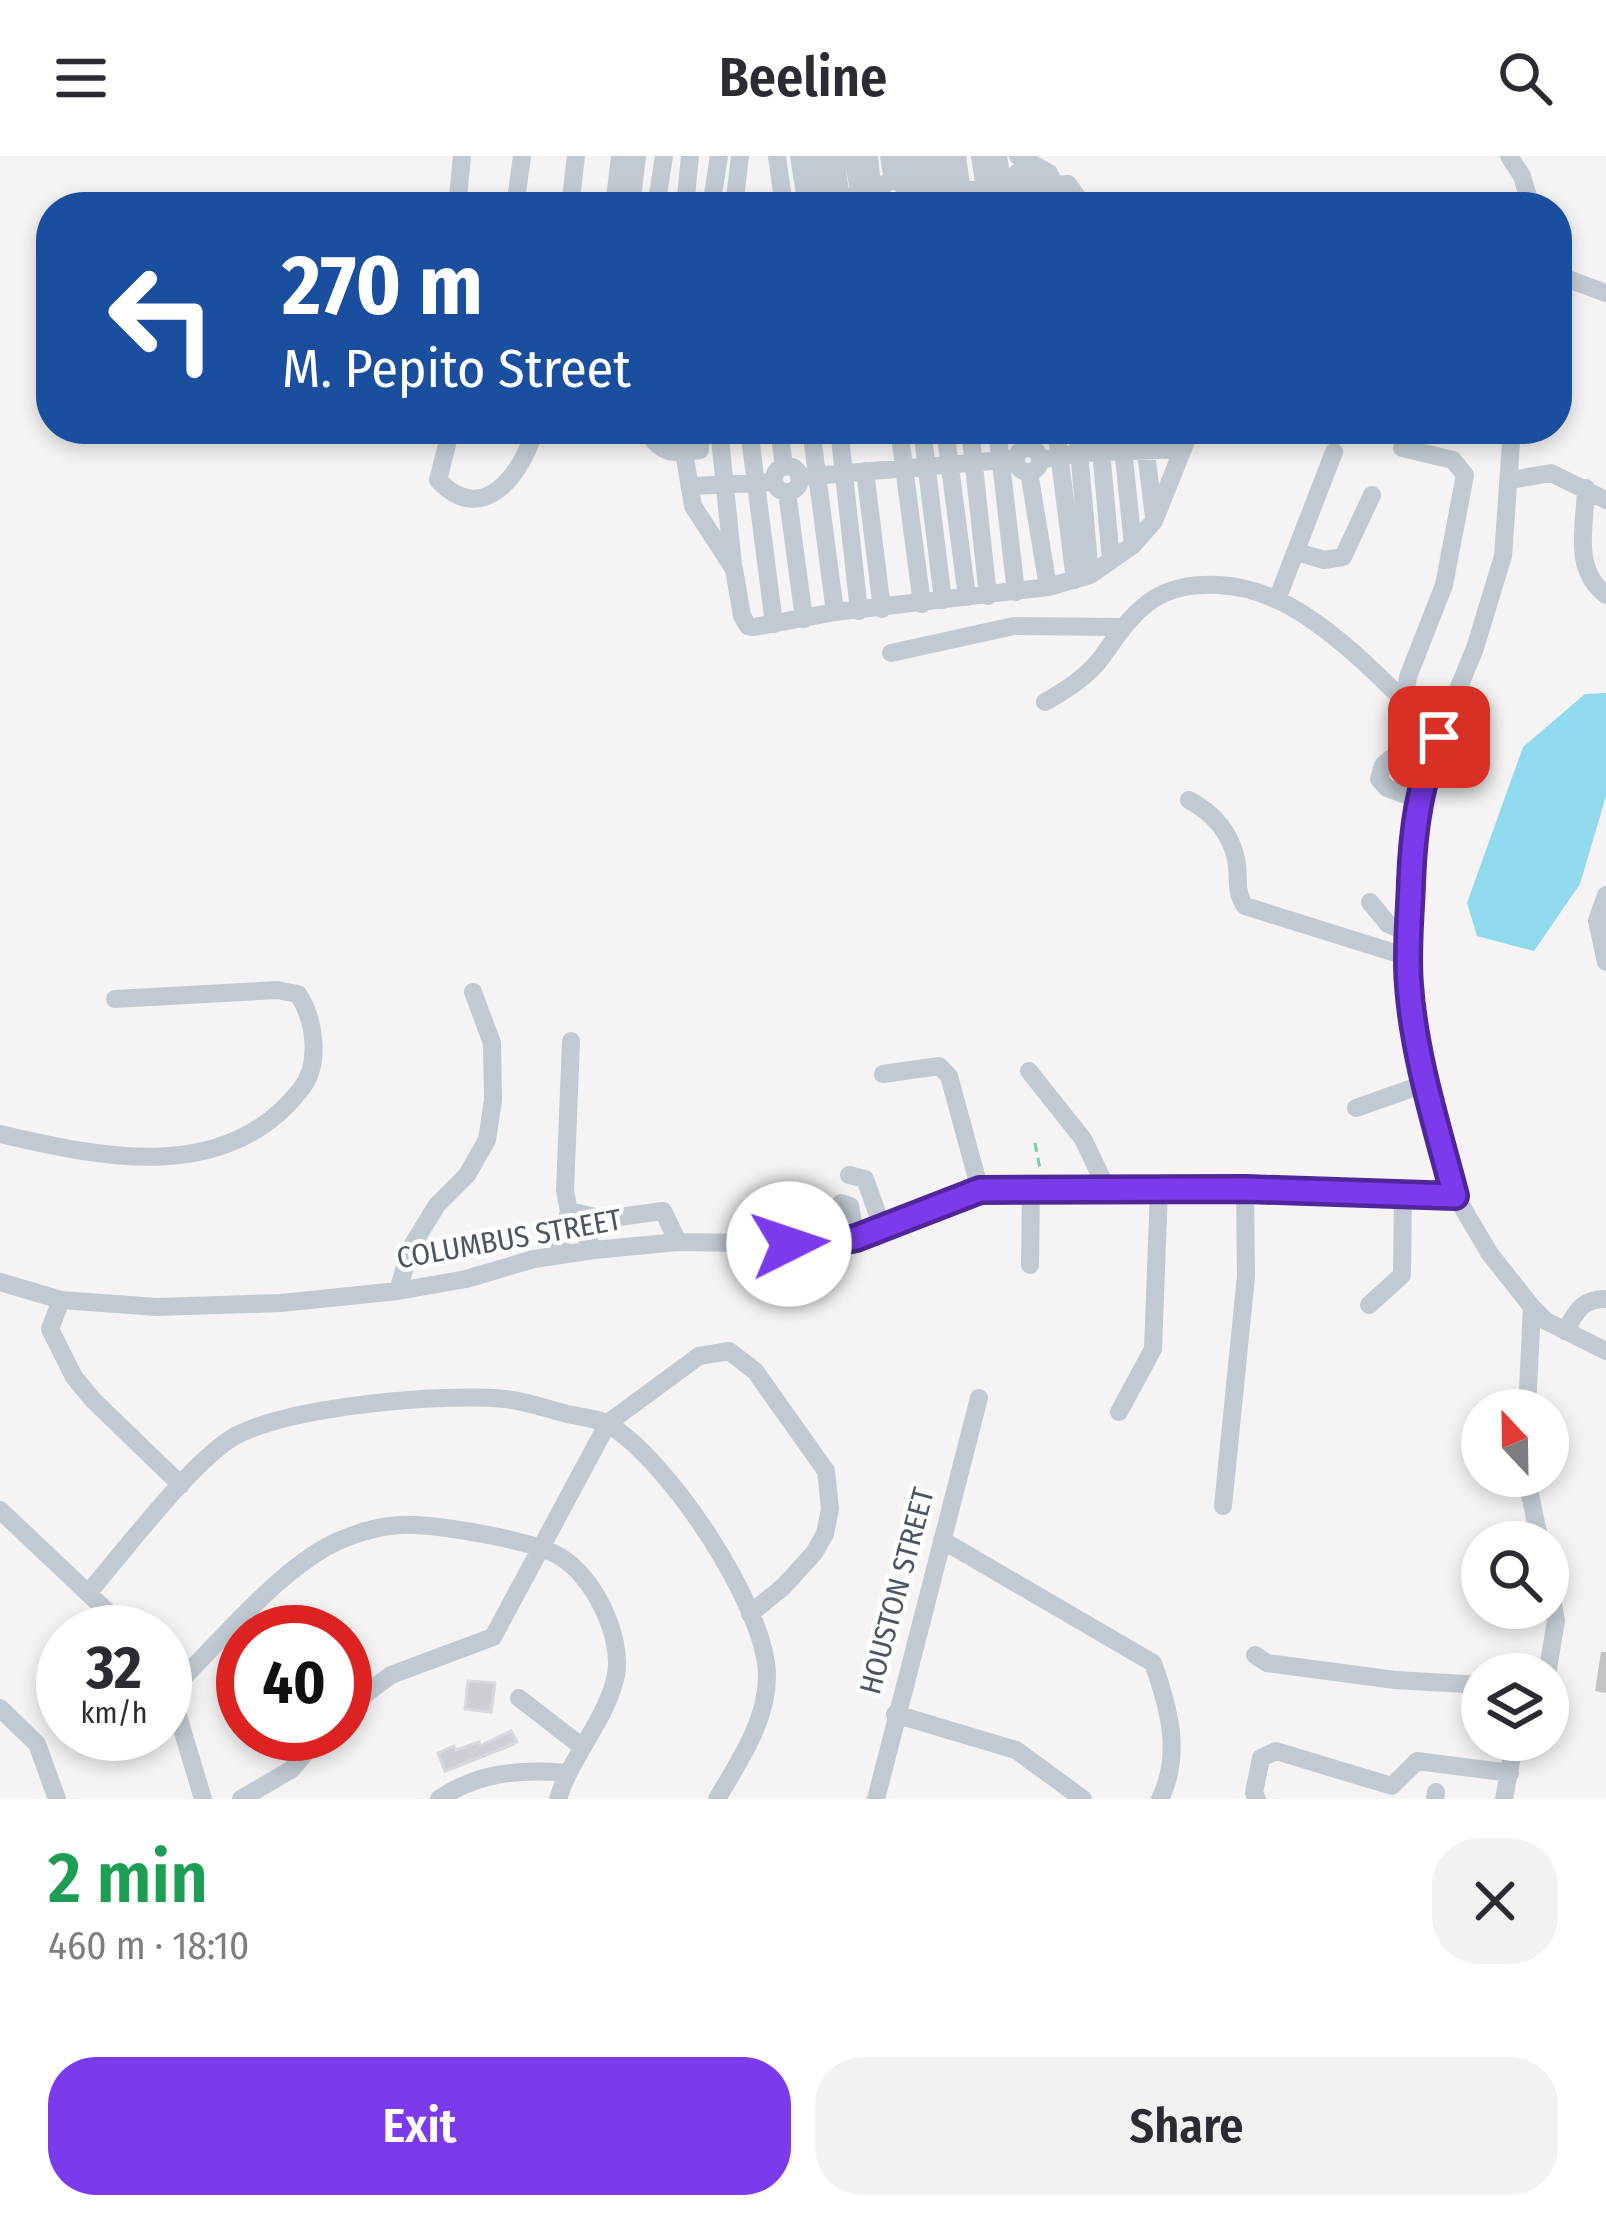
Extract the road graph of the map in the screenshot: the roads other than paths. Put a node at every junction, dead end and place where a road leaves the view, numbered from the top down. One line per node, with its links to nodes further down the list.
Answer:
1 (463, 156): 24 (street)
2 (522, 156): 25 (street)
3 (576, 156): 26 (street)
4 (620, 156): 27 (street)
5 (637, 156): 28 (street)
6 (664, 156): 29 (street)
7 (690, 156): 30 (street)
8 (718, 156): 31 (street)
9 (740, 156): 32 (street)
10 (777, 156): 33 (street)
11 (800, 156): 34 (street)
12 (817, 156): 35 (street)
13 (835, 156): 36 (street)
14 (853, 156): 37 (street)
15 (868, 156): 38 (street)
16 (889, 156): 39 (street)
17 (906, 156): 40 (street)
18 (923, 156): 41 (street)
19 (940, 156): 42 (street)
20 (957, 156): 43 (street)
21 (980, 156): 44 (street)
22 (998, 156): 45 (street)
23 (1509, 156): 48 (street)
24 (459, 192)
25 (517, 192)
26 (572, 192)
27 (616, 192)
28 (633, 192)
29 (658, 192)
30 (686, 192)
31 (713, 192)
32 (736, 192)
33 (782, 192)
34 (911, 192)
35 (912, 192)
36 (913, 192)
37 (915, 192)
38 (916, 192)
39 (918, 192)
40 (919, 192)
41 (920, 192)
42 (922, 192)
43 (923, 192)
44 (925, 192)
45 (926, 192)
46 (977, 192): 47 (street)
47 (1075, 192)
48 (1527, 192)
49 (1572, 280): 50 (street)
50 (1606, 292)
51 (447, 444): 52 (street)
52 (530, 444)
53 (659, 444): 74 (street)
54 (679, 444): 74 (street)
55 (700, 444): 74 (street)
56 (721, 444): 88 (street)
57 (759, 444): 86 (street)
58 (781, 444): 86 (street)
59 (804, 444): 86 (street)
60 (845, 444): 85 (street)
61 (900, 444): 84 (street)
62 (924, 444): 83 (street)
63 (946, 444): 82 (street)
64 (972, 444): 81 (street)
65 (1079, 444): 79 (street)
66 (1101, 444): 76 (street)
67 (1123, 444): 77 (street)
68 (1145, 444): 78 (street)
69 (1172, 444): 73 (street)
70 (1179, 444): 73 (street)
71 (1512, 444): 87 (street)
72 (1402, 448): 115 (street)
73 (1175, 449): 78 (street); 93 (street)
74 (681, 452): 89 (street)
75 (1334, 452): 95 (street)
76 (1102, 453): 77 (street); 79 (street); 96 (street)
77 (1124, 453): 78 (street); 94 (street)
78 (1146, 453): 93 (street)
79 (1080, 454): 80 (street); 98 (street)
80 (1028, 455): 81 (street); 98 (street); 99 (street); 100 (street)
81 (974, 460): 82 (street); 102 (street)
82 (948, 463): 83 (street); 103 (street)
83 (927, 464): 84 (street); 105 (street)
84 (904, 467): 85 (street); 106 (street)
85 (855, 471): 86 (street); 107 (street); 108 (street)
86 (786, 479): 88 (street); 109 (street); 110 (street); 111 (street)
87 (1511, 480): 90 (street); 116 (street)
88 (725, 483): 89 (street); 97 (street)
89 (693, 486): 97 (street)
90 (1586, 488): 92 (street); 101 (street)
91 (1372, 495): 95 (street)
92 (1606, 500)
93 (1154, 521): 94 (street)
94 (1132, 545): 96 (street)
95 (1297, 552): 104 (street)
96 (1111, 560): 98 (street)
97 (734, 569): 111 (street)
98 (1082, 578): 99 (street)
99 (1048, 587): 100 (street)
100 (1016, 592): 102 (street)
101 (1606, 595)
102 (988, 596): 103 (street)
103 (967, 597): 105 (street)
104 (1277, 597): 112 (street); 115 (street)
105 (944, 600): 106 (street)
106 (922, 604): 107 (street)
107 (882, 609): 108 (street)
108 (859, 611): 109 (street)
109 (836, 612): 110 (street)
110 (804, 619): 111 (street)
111 (774, 624)
112 (1120, 627): 113 (street); 114 (street)
113 (890, 652)
114 (1045, 702)
115 (1404, 704): 116 (street)
116 (1439, 737): 120 (street)
117 (1189, 800): 121 (street)
118 (1606, 895): 122 (street)
119 (1370, 902): 120 (street)
120 (1409, 933): 121 (street)
121 (1408, 957): 128 (street)
122 (1606, 962)
123 (472, 992): 149 (street)
124 (115, 1000): 130 (street)
125 (571, 1041): 141 (street)
126 (1029, 1070): 134 (street)
127 (883, 1074): 137 (street)
128 (1427, 1083): 129 (street); 139 (street)
129 (1356, 1108)
130 (0, 1134)
131 (959, 1153): 137 (street)
132 (849, 1175): 142 (street)
133 (1038, 1189): 134 (street, COLUMBUS STREET); 137 (street, COLUMBUS STREET); 147 (street)
134 (1107, 1189): 136 (street, COLUMBUS STREET)
135 (1245, 1189): 136 (street, COLUMBUS STREET); 138 (street, COLUMBUS STREET); 161 (street)
136 (1159, 1190): 158 (street)
137 (977, 1191): 142 (street, COLUMBUS STREET)
138 (1402, 1191): 139 (street, COLUMBUS STREET); 152 (street)
139 (1455, 1196): 153 (street)
140 (842, 1203): 143 (street)
141 (569, 1211): 144 (street); 145 (street); 146 (street)
142 (883, 1229): 143 (street, COLUMBUS STREET)
143 (856, 1238): 144 (street, COLUMBUS STREET)
144 (678, 1242): 145 (street, COLUMBUS STREET)
145 (594, 1250): 146 (street, COLUMBUS STREET)
146 (558, 1256): 149 (street, COLUMBUS STREET)
147 (1030, 1265)
148 (0, 1282): 151 (street, COLUMBUS STREET)
149 (398, 1291): 151 (street, COLUMBUS STREET)
150 (1606, 1298): 154 (street)
151 (62, 1300): 160 (street)
152 (1369, 1305)
153 (1532, 1307): 154 (street); 156 (street)
154 (1565, 1331): 155 (street)
155 (1606, 1351)
156 (1527, 1389)
157 (979, 1398): 163 (street, HOUSTON STREET)
158 (1119, 1412)
159 (608, 1424): 160 (street); 164 (street); 167 (street); 167 (street)
160 (182, 1486): 165 (street)
161 (1223, 1506)
162 (0, 1510): 165 (street)
163 (942, 1540): 174 (street, HOUSTON STREET); 190 (street)
164 (542, 1547): 169 (street); 171 (street); 175 (street)
165 (88, 1593): 166 (street)
166 (101, 1605)
167 (750, 1614): 187 (street)
168 (1255, 1655): 170 (street)
169 (192, 1662)
170 (1461, 1684)
171 (372, 1689)
172 (519, 1698): 175 (street)
173 (0, 1708): 182 (street)
174 (895, 1714): 188 (street, HOUSTON STREET); 189 (street)
175 (580, 1746): 179 (street)
176 (192, 1761): 183 (street)
177 (299, 1761): 184 (street)
178 (1512, 1761): 180 (street)
179 (566, 1773): 185 (street); 186 (street)
180 (1510, 1773): 181 (street); 192 (street)
181 (1389, 1792): 191 (street)
182 (57, 1799)
183 (203, 1799)
184 (241, 1799)
185 (439, 1799)
186 (558, 1799)
187 (717, 1799)
188 (876, 1799)
189 (1083, 1799)
190 (1160, 1799)
191 (1257, 1799)
192 (1504, 1799)

